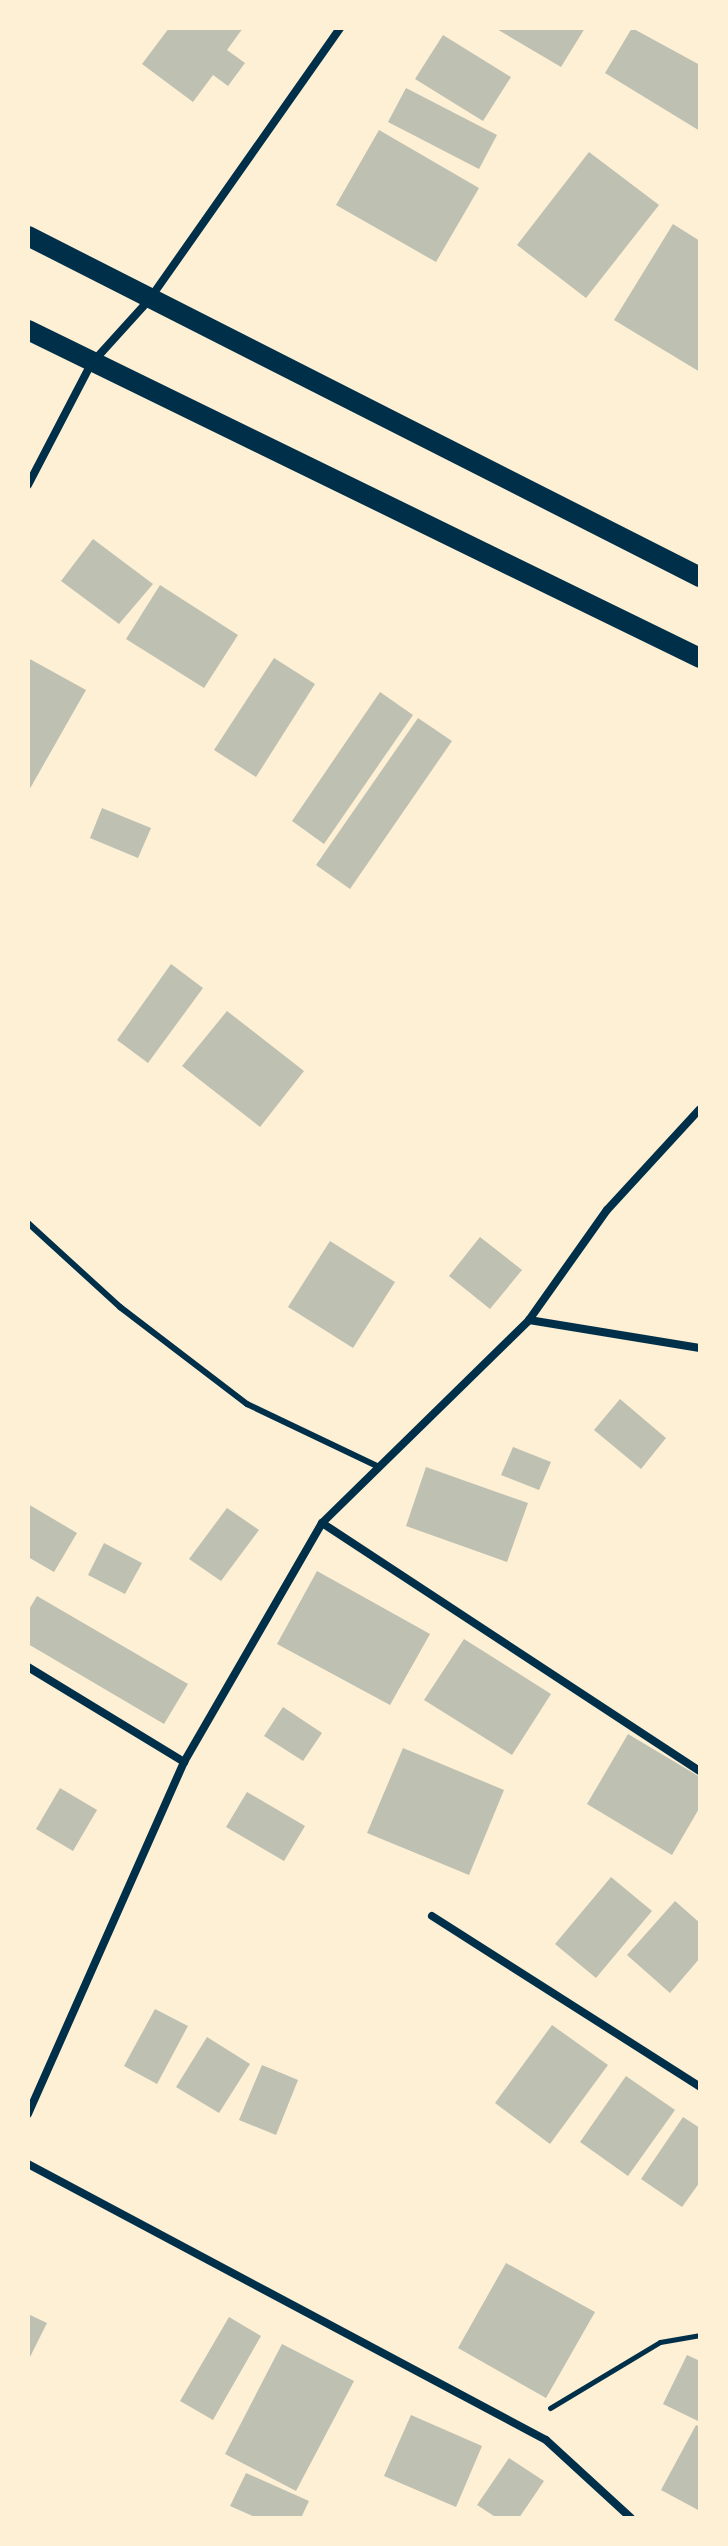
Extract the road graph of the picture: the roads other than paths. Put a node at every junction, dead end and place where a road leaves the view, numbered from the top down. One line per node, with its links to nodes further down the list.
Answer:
1 (340, 28): 3 (street)
2 (28, 236): 3 (main road)
3 (149, 300): 5 (street); 7 (main road)
4 (28, 330): 5 (main road)
5 (91, 364): 6 (street); 8 (main road)
6 (28, 485)
7 (700, 577)
8 (700, 658)
9 (700, 1109): 11 (street)
10 (28, 1223): 13 (lane)
11 (529, 1320): 12 (street); 13 (street)
12 (700, 1348)
13 (377, 1466): 14 (street)
14 (322, 1523): 16 (street); 17 (street)
15 (28, 1667): 16 (street)
16 (184, 1762): 20 (street)
17 (700, 1771)
18 (432, 1916): 19 (street)
19 (700, 2087)
20 (28, 2114)
21 (28, 2164): 22 (street)
22 (631, 2518)

